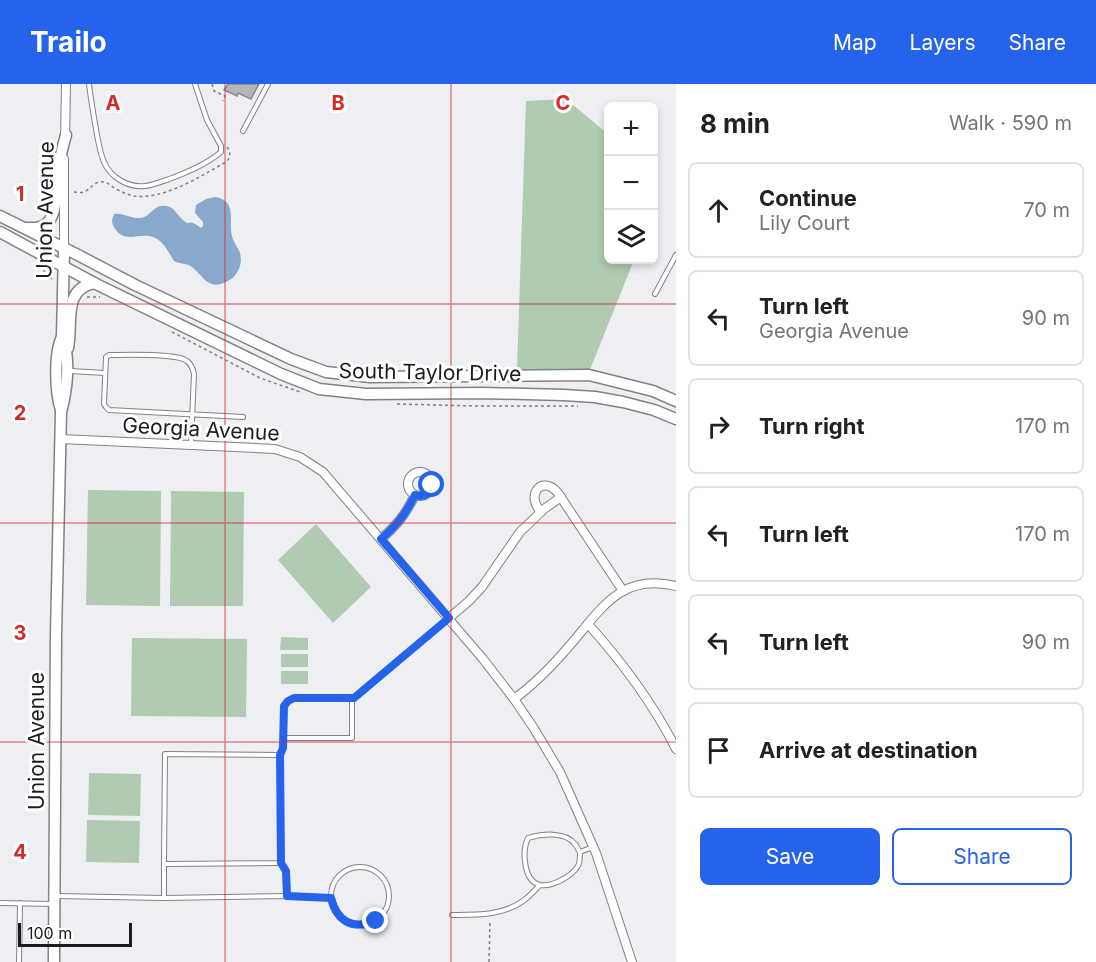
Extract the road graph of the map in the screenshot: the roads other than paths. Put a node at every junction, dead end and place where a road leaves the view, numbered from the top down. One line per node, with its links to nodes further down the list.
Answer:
1 (66, 84): 6 (street, Union Avenue)
2 (89, 84): 3 (lane)
3 (195, 84)
4 (268, 84): 5 (lane)
5 (243, 130)
6 (66, 135): 8 (main road); 10 (street, Union Avenue)
7 (0, 216): 8 (main road, South Taylor Drive)
8 (23, 227): 10 (main road, South Taylor Drive)
9 (0, 232): 12 (main road, South Taylor Drive)
10 (64, 248): 12 (main road, Union Avenue); 19 (main road, South Taylor Drive)
11 (676, 255): 14 (lane)
12 (63, 266): 13 (main road, South Taylor Drive); 15 (main road, Union Avenue)
13 (94, 283): 16 (main road); 23 (main road, South Taylor Drive)
14 (655, 294)
15 (62, 337): 16 (main road, Union Avenue); 20 (main road, Union Avenue)
16 (66, 355): 17 (main road, Union Avenue)
17 (66, 371): 18 (lane); 20 (main road, Union Avenue)
18 (105, 373): 21 (lane); 21 (lane)
19 (676, 401)
20 (62, 412): 24 (main road, Union Avenue)
21 (192, 414): 22 (lane); 25 (lane)
22 (243, 417)
23 (676, 419)
24 (61, 439): 25 (street, Georgia Avenue); 47 (main road, Union Avenue)
25 (191, 445): 29 (street, Georgia Avenue)
26 (415, 495): 29 (street)
27 (561, 497): 28 (street); 28 (street); 31 (street)
28 (541, 512): 32 (street)
29 (381, 539): 32 (street, Georgia Avenue)
30 (676, 586): 31 (street)
31 (623, 591): 33 (street)
32 (449, 618): 34 (lane); 35 (street, Georgia Avenue)
33 (588, 624): 35 (street); 37 (street)
34 (352, 699): 36 (lane); 36 (lane)
35 (514, 699): 39 (street, Georgia Avenue)
36 (283, 738): 38 (lane)
37 (676, 749)
38 (280, 755): 41 (lane); 42 (lane)
39 (593, 846): 40 (lane); 53 (street, Georgia Avenue)
40 (580, 852): 43 (lane); 43 (lane)
41 (281, 863): 42 (lane); 44 (lane)
42 (164, 864): 45 (lane)
43 (540, 885): 50 (lane)
44 (287, 896): 45 (lane); 46 (lane)
45 (164, 898): 47 (lane)
46 (331, 898): 46 (lane)
47 (55, 900): 49 (lane); 52 (main road, Union Avenue)
48 (0, 903): 49 (lane)
49 (20, 903): 51 (lane)
50 (452, 915)
51 (19, 962)
52 (54, 962)
53 (632, 962)

